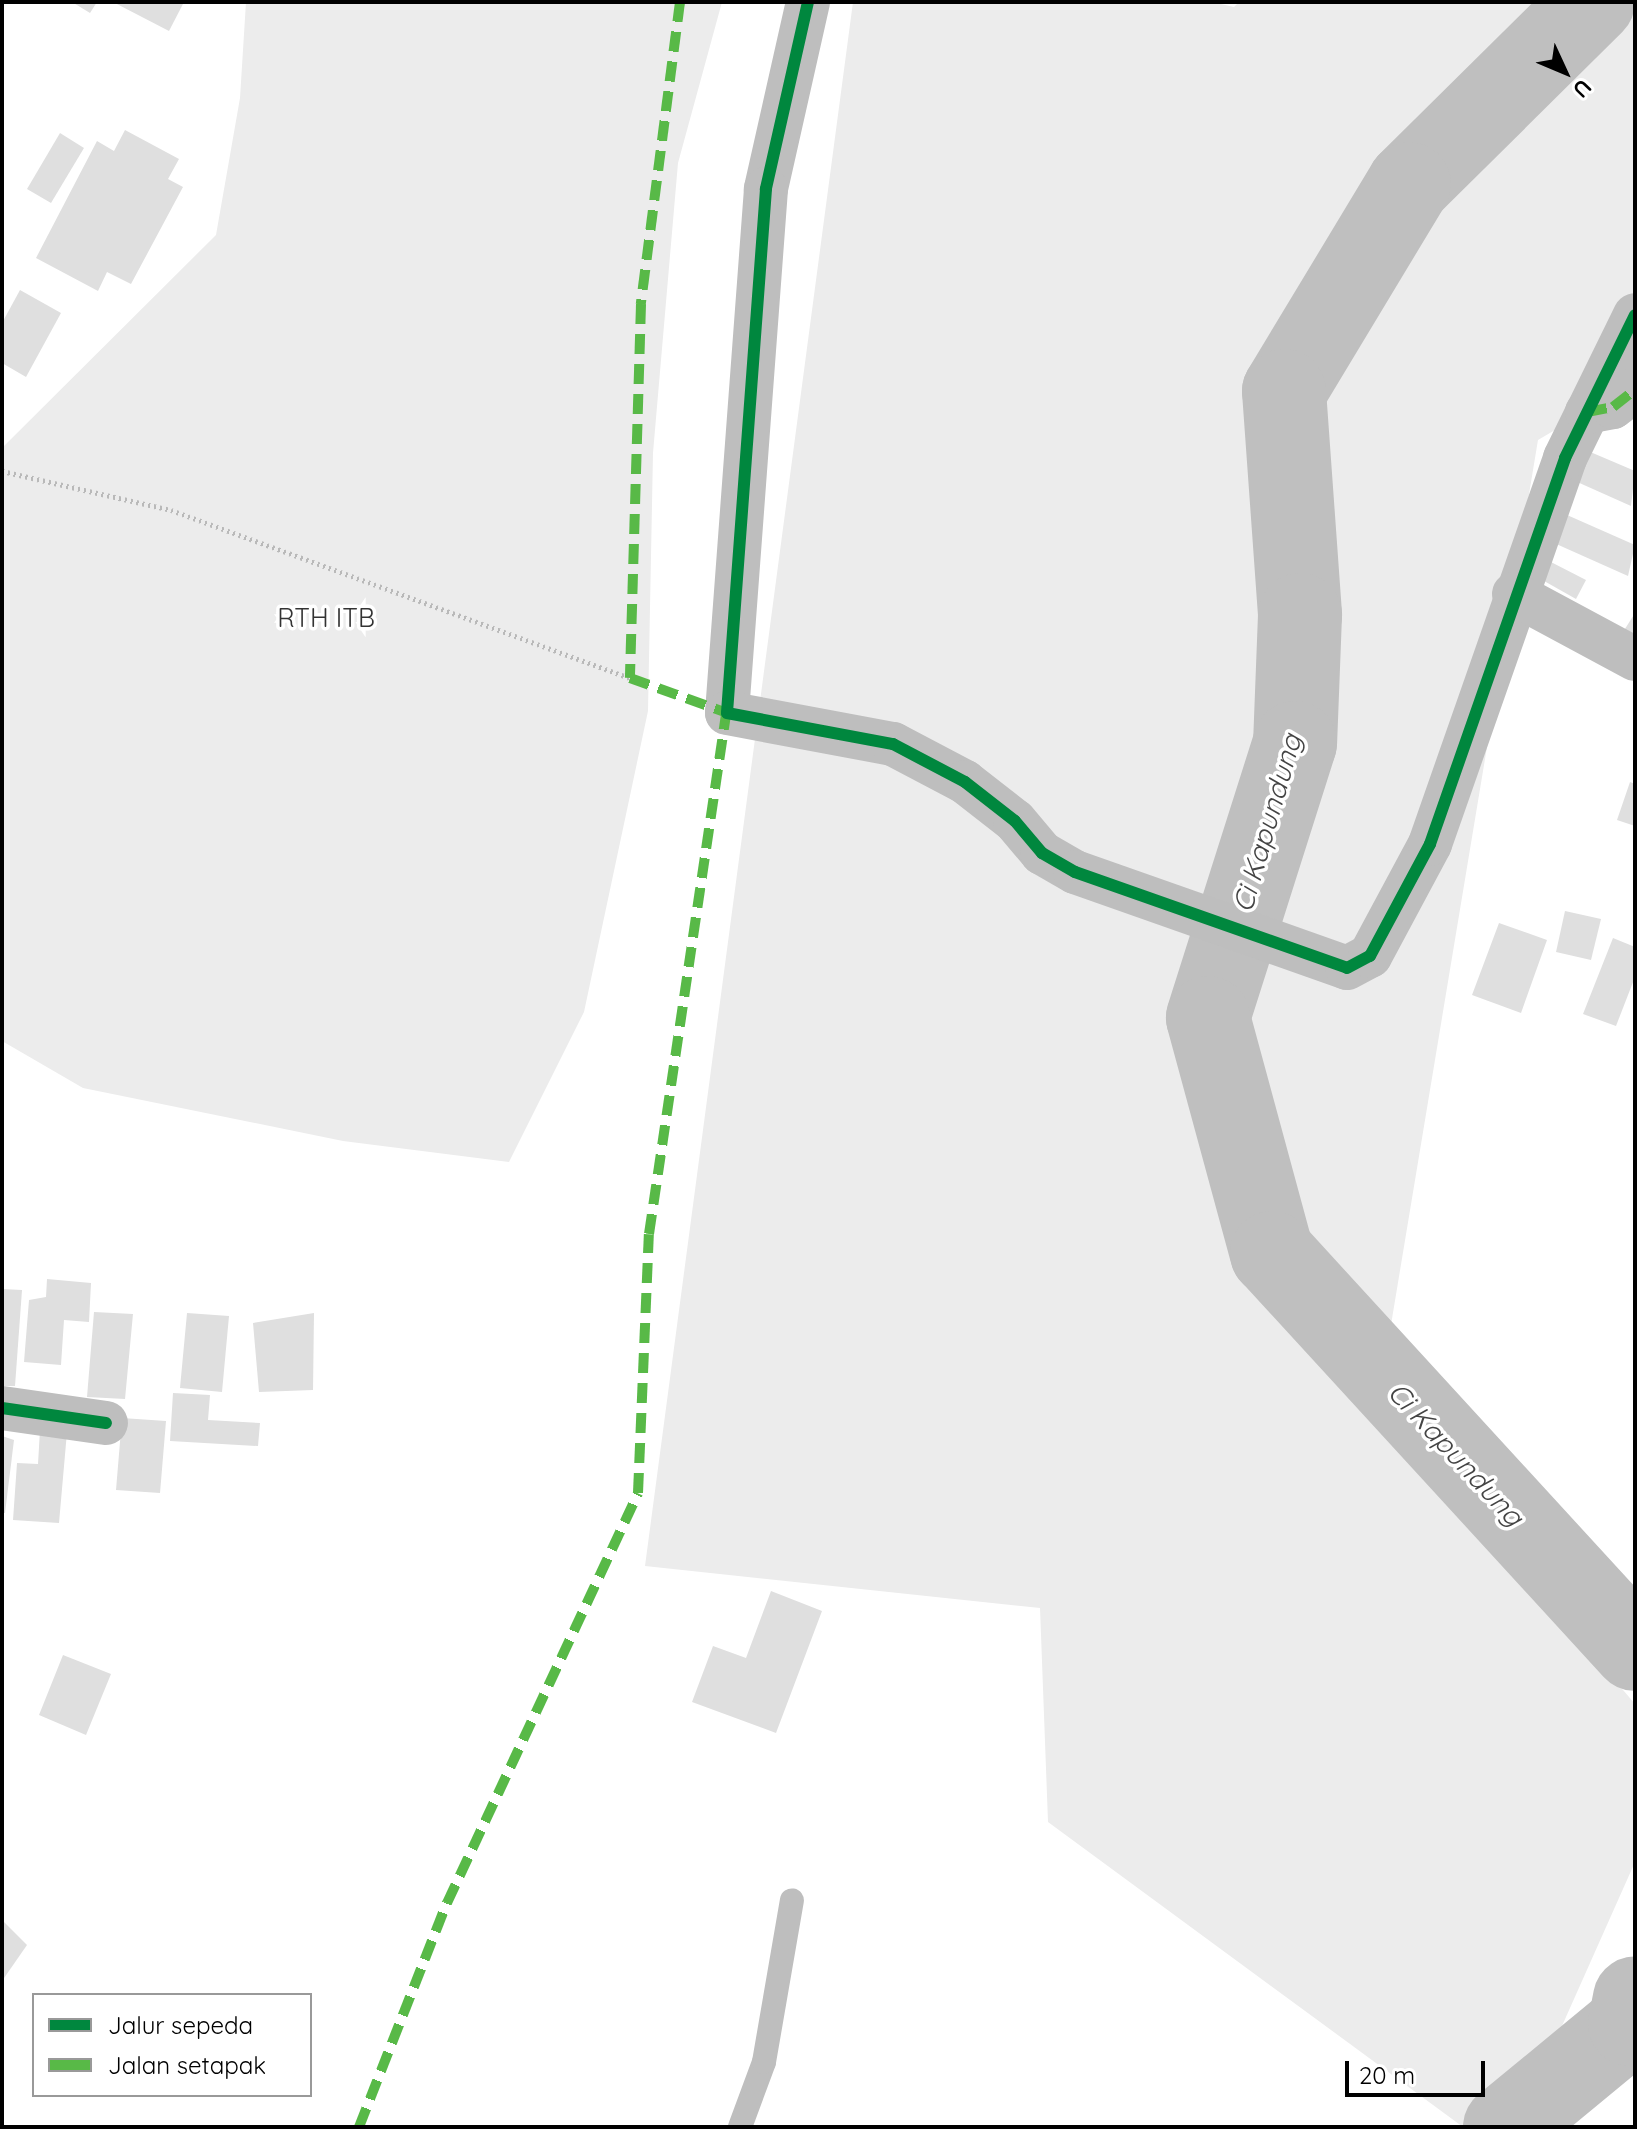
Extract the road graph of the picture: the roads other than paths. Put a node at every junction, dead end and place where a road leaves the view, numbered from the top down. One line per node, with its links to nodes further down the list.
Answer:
1 (808, 2): 5 (street)
2 (1635, 315): 4 (street)
3 (1635, 390): 4 (street)
4 (1587, 412): 5 (street)
5 (1514, 594): 6 (street)
6 (1635, 659)
7 (2, 1408): 8 (street)
8 (106, 1423)
9 (792, 1900): 10 (lane)
10 (740, 2127)

